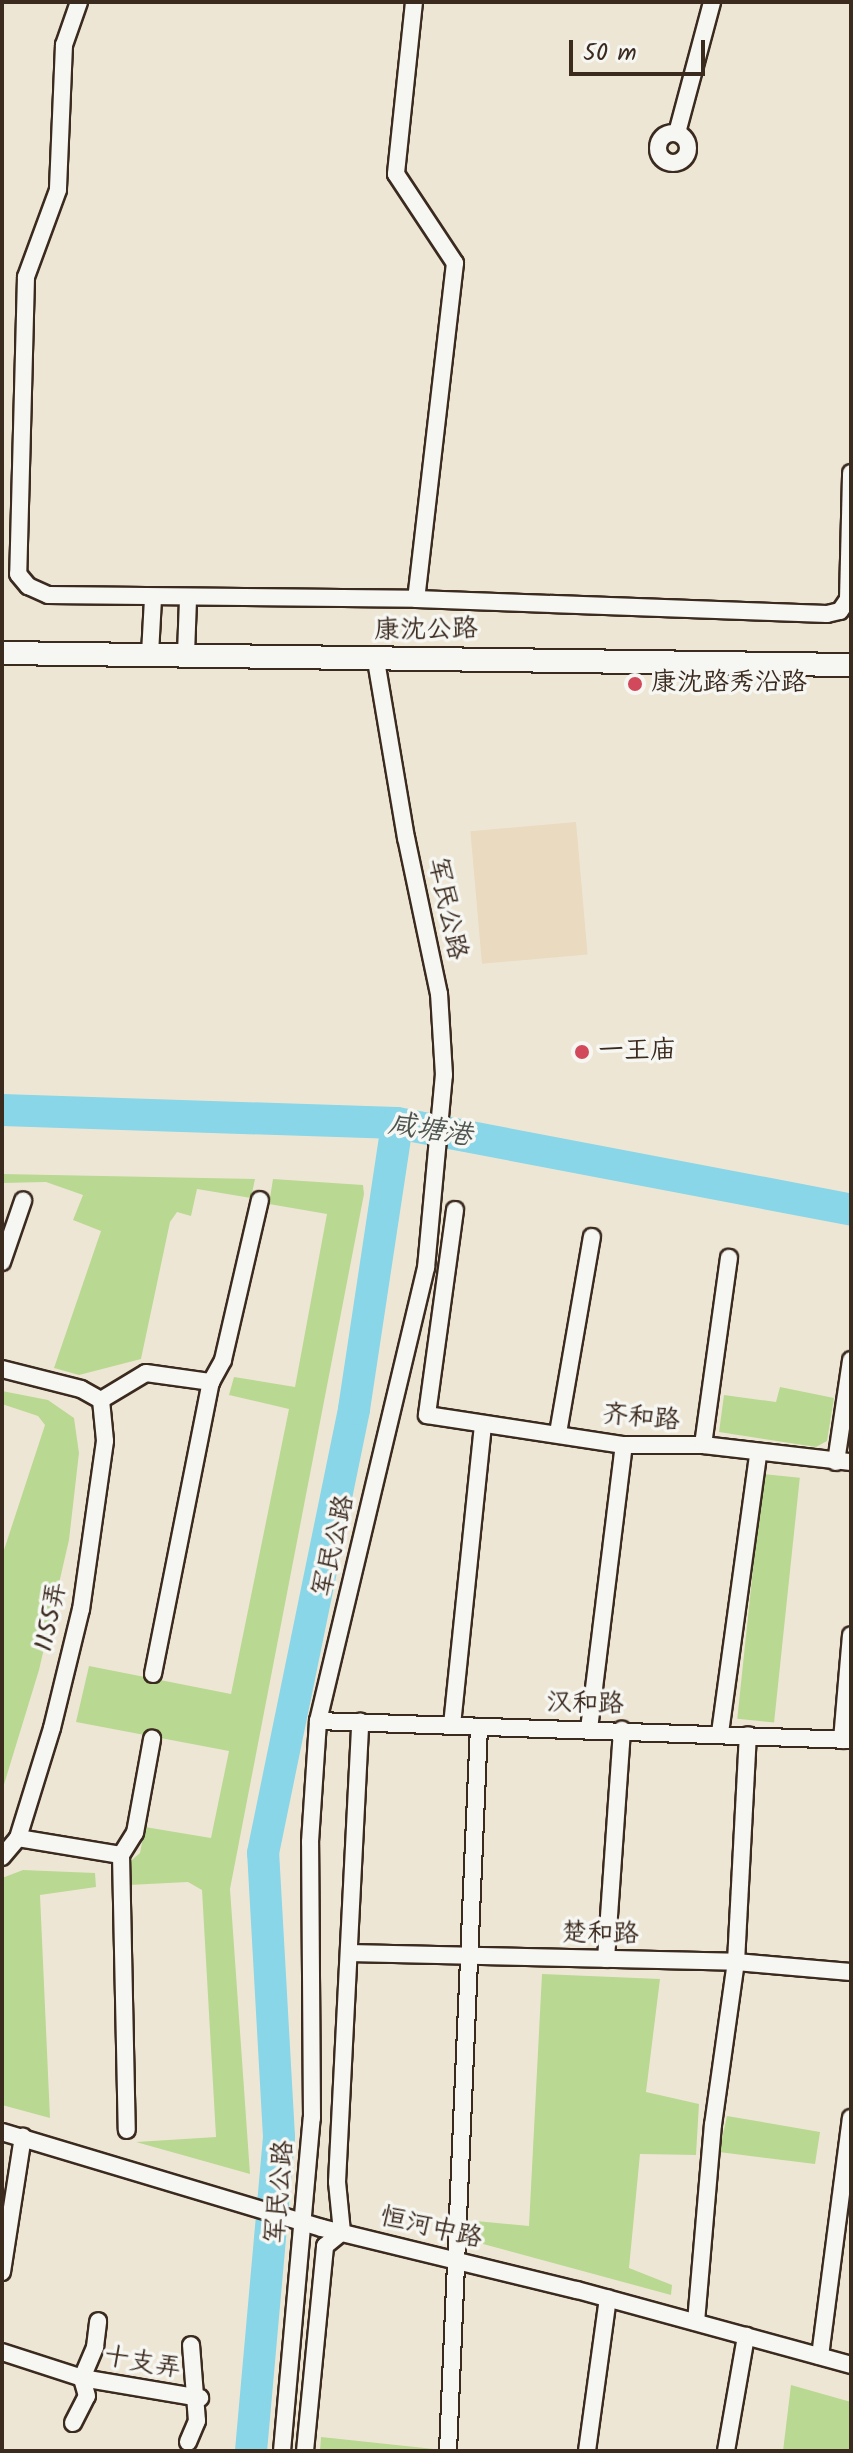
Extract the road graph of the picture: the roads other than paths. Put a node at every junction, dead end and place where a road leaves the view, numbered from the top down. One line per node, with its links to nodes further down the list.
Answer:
1 (79, 2): 6 (street)
2 (414, 2): 7 (street)
3 (712, 2): 4 (street)
4 (677, 133)
5 (851, 473): 7 (street)
6 (153, 598): 8 (street); 10 (street)
7 (416, 599): 8 (street)
8 (188, 600): 11 (street)
9 (2, 653): 10 (street, 康沈公路)
10 (150, 654): 11 (street, 康沈公路)
11 (186, 654): 12 (street, 康沈公路)
12 (376, 660): 13 (street, 康沈公路); 32 (street, 军民公路)
13 (851, 665)
14 (260, 1200): 22 (street)
15 (23, 1201): 19 (street)
16 (455, 1210): 24 (street, 齐和路)
17 (592, 1237): 25 (street)
18 (729, 1258): 27 (street)
19 (2, 1262)
20 (851, 1360): 29 (street)
21 (2, 1369): 23 (street)
22 (211, 1382): 23 (street); 31 (street)
23 (101, 1400): 42 (street, 1155弄)
24 (483, 1425): 25 (street, 齐和路); 34 (street)
25 (558, 1433): 26 (street, 齐和路)
26 (624, 1445): 27 (street, 齐和路); 36 (street)
27 (703, 1445): 28 (street, 齐和路)
28 (758, 1455): 29 (street, 齐和路); 38 (street)
29 (843, 1462)
30 (851, 1635): 41 (street)
31 (153, 1674)
32 (318, 1721): 33 (street, 汉和路); 54 (street, 军民公路)
33 (360, 1722): 34 (street, 汉和路); 45 (street)
34 (452, 1725): 35 (street, 汉和路)
35 (479, 1727): 36 (street, 汉和路); 46 (street)
36 (589, 1729): 37 (street, 汉和路)
37 (622, 1730): 38 (street, 汉和路); 47 (street)
38 (720, 1733): 39 (street, 汉和路)
39 (748, 1735): 41 (street, 汉和路); 48 (street)
40 (152, 1739): 43 (street)
41 (846, 1740)
42 (18, 1838): 43 (street); 44 (street, 1155弄)
43 (121, 1855): 51 (street)
44 (2, 1857)
45 (349, 1953): 46 (street, 楚和路); 55 (street)
46 (471, 1957): 47 (street, 楚和路); 56 (street)
47 (606, 1959): 48 (street, 楚和路)
48 (736, 1962): 49 (street, 楚和路); 60 (street)
49 (851, 1972)
50 (851, 2118): 64 (street)
51 (127, 2130)
52 (2, 2132): 53 (street, 恒河中路)
53 (23, 2137): 54 (street, 恒河中路); 57 (street)
54 (302, 2221): 55 (street, 恒河中路); 70 (street, 军民公路)
55 (342, 2232): 56 (street, 恒河中路); 71 (street)
56 (459, 2259): 58 (street, 恒河中路); 72 (street)
57 (2, 2272)
58 (608, 2298): 60 (street, 恒河中路); 73 (street)
59 (98, 2321): 66 (street, 十支弄)
60 (696, 2322): 61 (street, 恒河中路)
61 (746, 2336): 64 (street, 恒河中路); 74 (street)
62 (191, 2345): 67 (street, 十支弄)
63 (2, 2352): 66 (street, 十支弄)
64 (820, 2356): 65 (street, 恒河中路)
65 (851, 2365)
66 (82, 2378): 67 (street, 十支弄); 68 (street, 十支弄)
67 (197, 2398): 69 (street, 十支弄)
68 (73, 2423)
69 (188, 2442)
70 (282, 2451)
71 (305, 2451)
72 (448, 2451)
73 (587, 2451)
74 (726, 2451)

